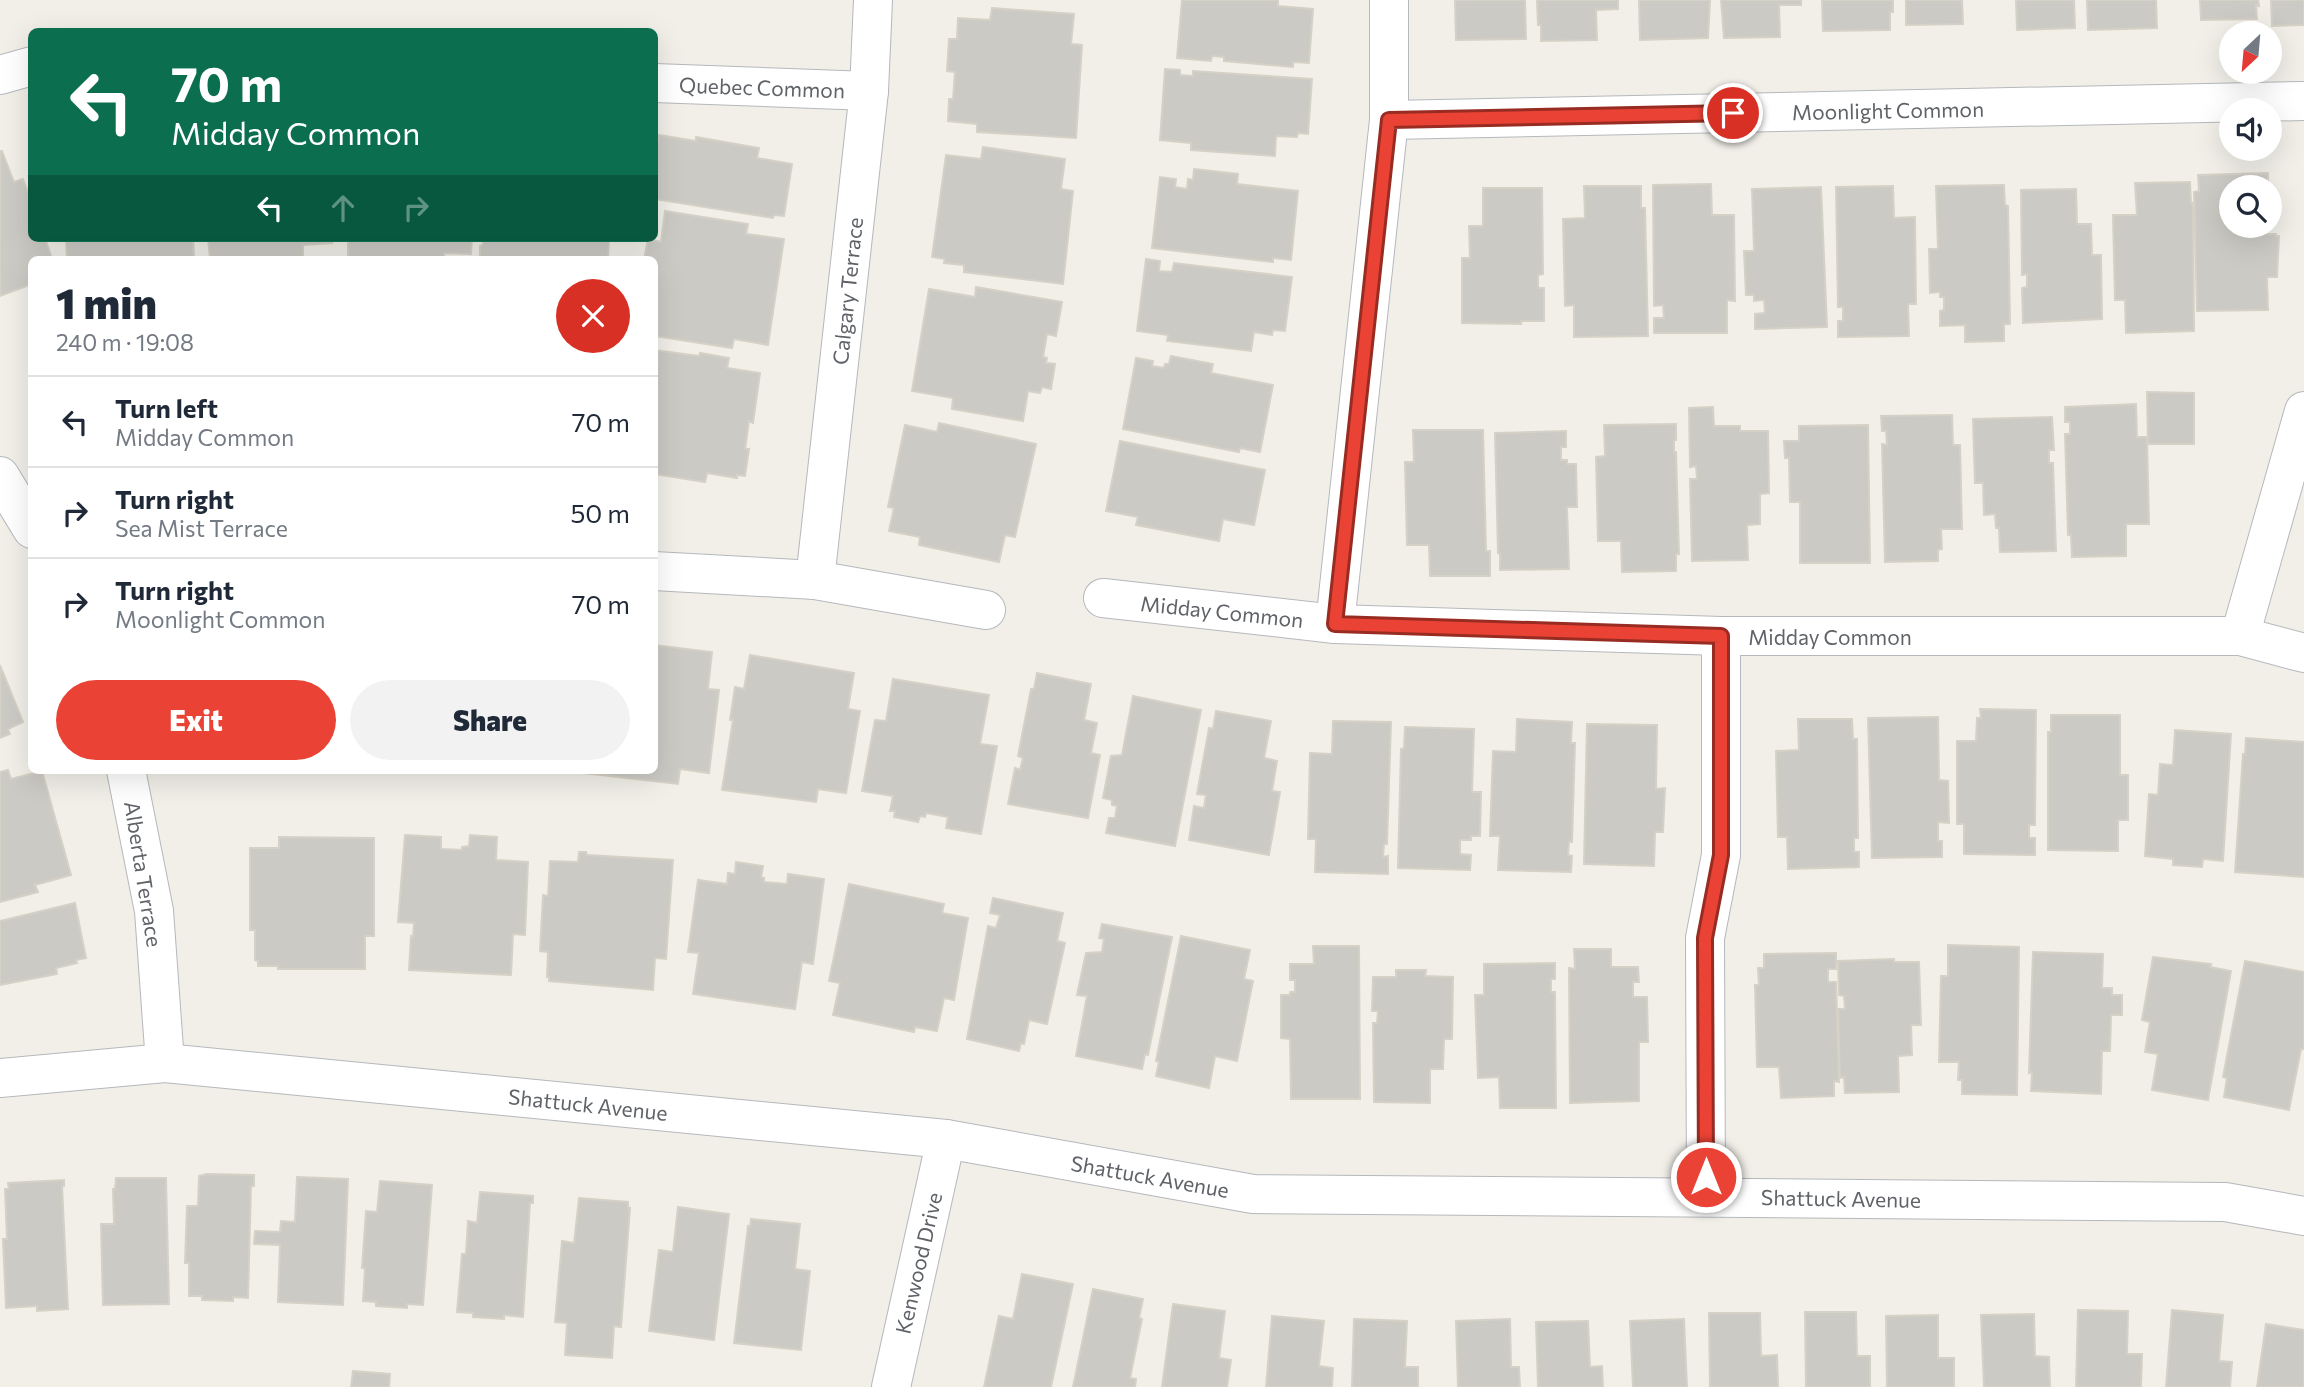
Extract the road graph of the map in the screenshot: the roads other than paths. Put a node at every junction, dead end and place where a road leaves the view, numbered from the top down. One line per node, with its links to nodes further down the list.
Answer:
1 (873, 0): 6 (street, Calgary Terrace)
2 (1389, 0): 8 (street)
3 (28, 67): 4 (street)
4 (0, 75)
5 (658, 83): 6 (street, Quebec Common)
6 (869, 91): 13 (street, Calgary Terrace)
7 (2304, 101): 8 (street, Moonlight Common)
8 (1389, 120): 16 (street)
9 (2304, 411): 18 (street)
10 (0, 476): 11 (street)
11 (28, 522)
12 (658, 571): 13 (street)
13 (815, 580): 15 (street)
14 (1103, 598): 16 (street, Midday Common)
15 (986, 610)
16 (1335, 624): 17 (street, Midday Common)
17 (1721, 636): 18 (street, Midday Common); 24 (street)
18 (2240, 636): 19 (street, Midday Common)
19 (2304, 653)
20 (127, 774): 21 (street, Alberta Terrace)
21 (165, 1063): 22 (street, Shattuck Avenue); 23 (street, Shattuck Avenue)
22 (0, 1078)
23 (946, 1139): 24 (street, Shattuck Avenue); 26 (street, Kenwood Drive)
24 (1706, 1197): 25 (street, Shattuck Avenue)
25 (2304, 1216)
26 (891, 1387)

